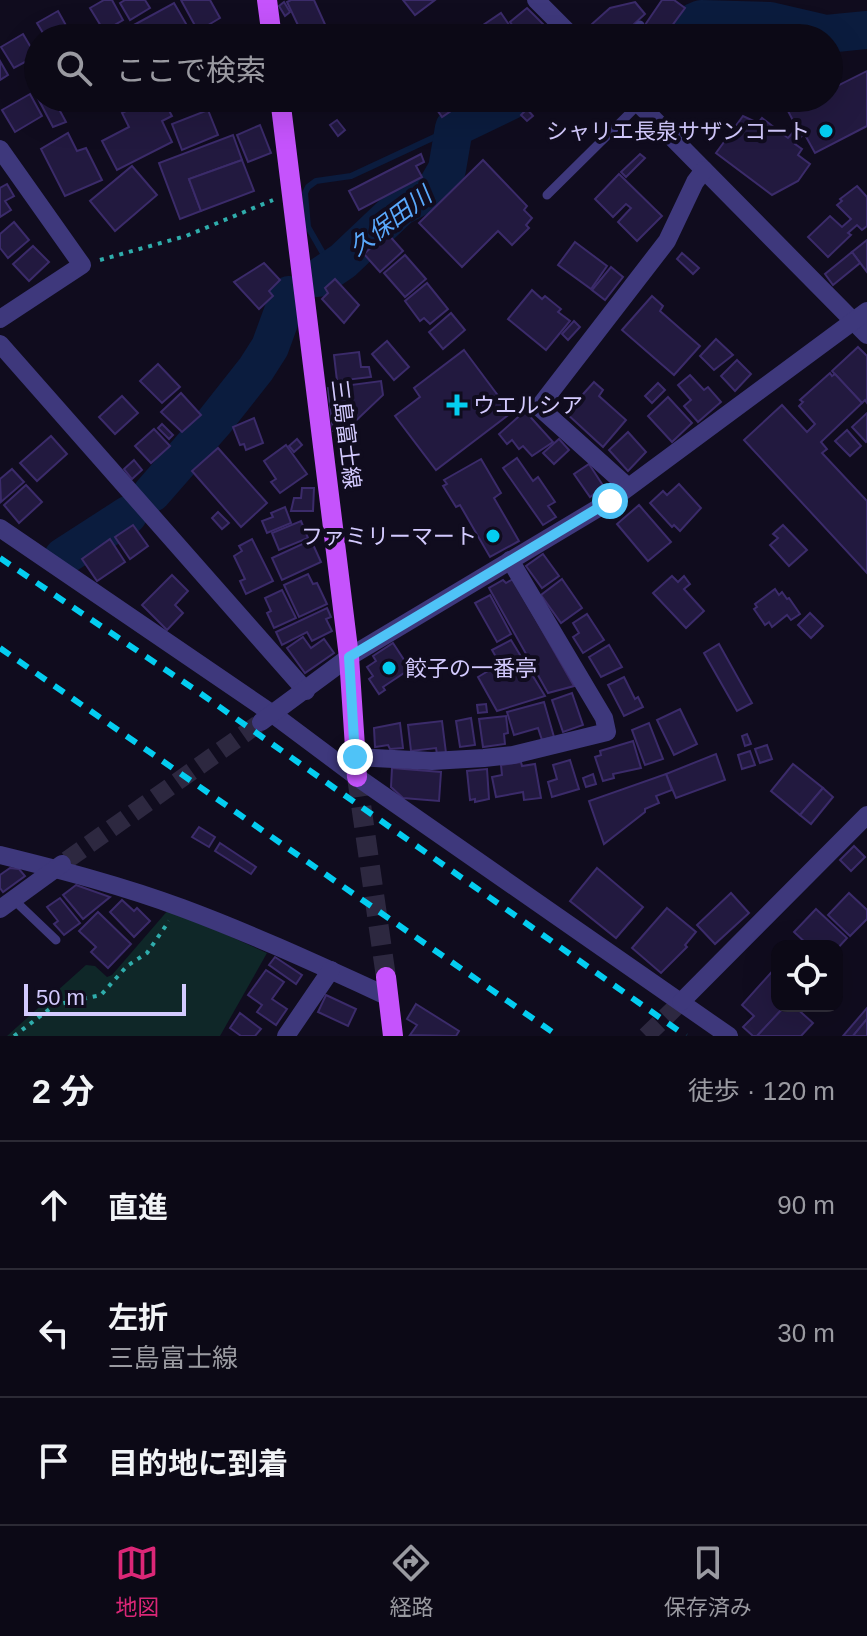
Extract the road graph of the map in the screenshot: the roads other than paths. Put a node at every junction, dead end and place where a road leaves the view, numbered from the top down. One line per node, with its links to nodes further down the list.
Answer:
1 (267, 0): 3 (main road)
2 (536, 0): 4 (street)
3 (270, 24)
4 (560, 24)
5 (282, 112): 18 (main road, 三島富士線)
6 (626, 112): 10 (lane)
7 (647, 112): 9 (street)
8 (0, 149): 12 (street)
9 (704, 170): 11 (street); 15 (street)
10 (547, 195)
11 (860, 316): 13 (street); 15 (street)
12 (0, 319)
13 (867, 335)
14 (0, 344): 19 (street)
15 (628, 487): 17 (street)
16 (0, 528): 20 (street)
17 (510, 560): 18 (street); 21 (street)
18 (349, 657): 19 (street); 21 (main road, 三島富士線)
19 (306, 691): 20 (street)
20 (268, 718): 21 (street)
21 (356, 767): 29 (street)
22 (867, 815): 29 (street)
23 (0, 855): 24 (street)
24 (61, 864): 25 (street); 27 (street)
25 (6, 904): 26 (lane)
26 (56, 940)
27 (331, 970): 28 (street); 30 (street)
28 (388, 987): 31 (main road)
29 (681, 1002): 32 (street)
30 (286, 1036)
31 (393, 1036)
32 (729, 1036)

